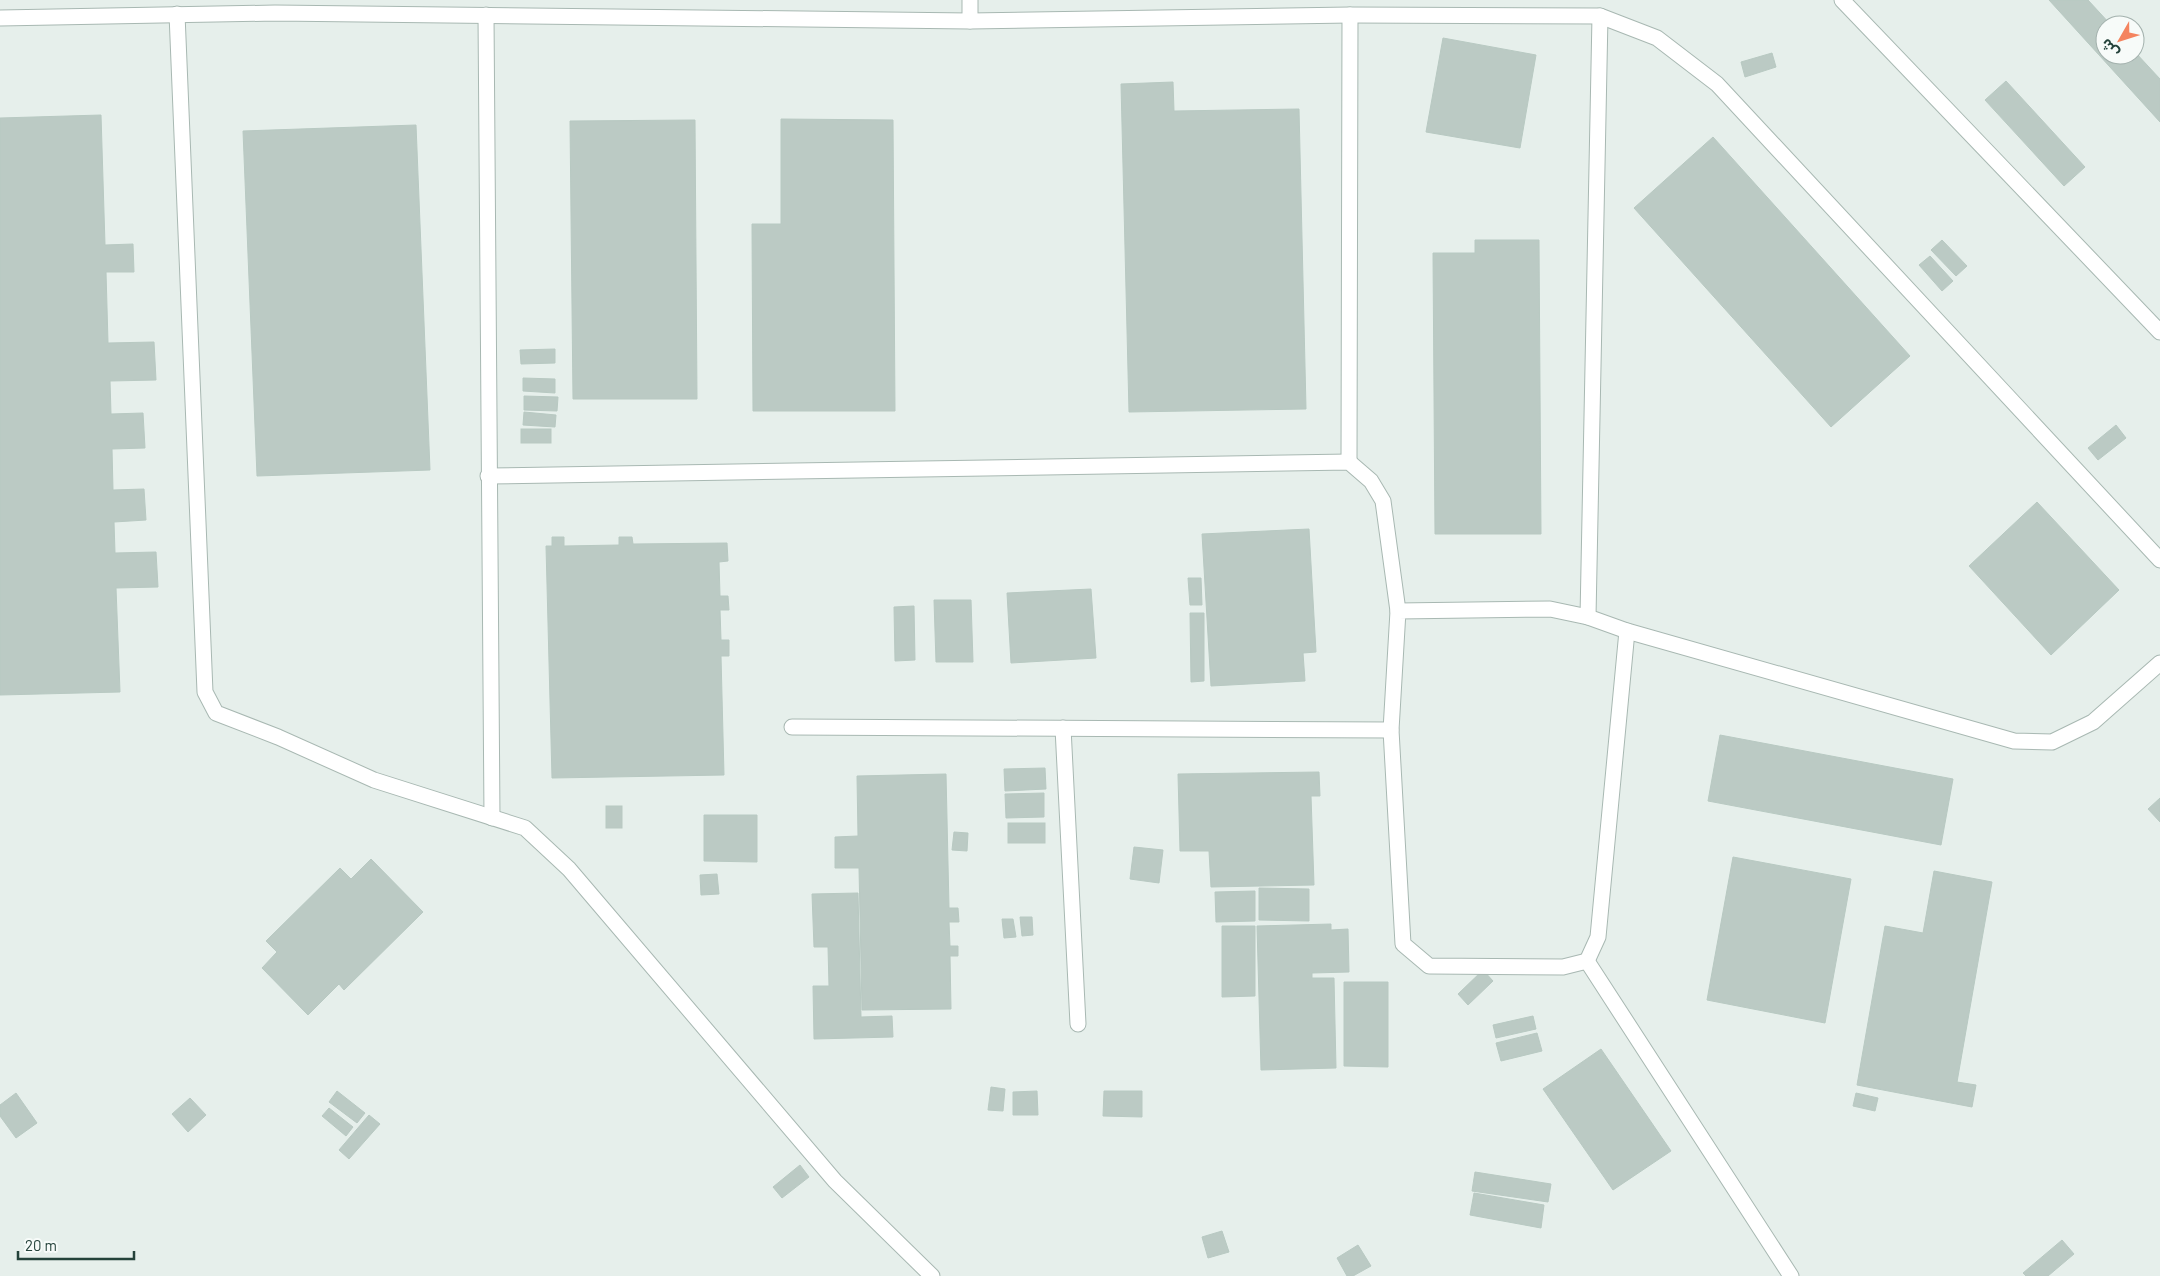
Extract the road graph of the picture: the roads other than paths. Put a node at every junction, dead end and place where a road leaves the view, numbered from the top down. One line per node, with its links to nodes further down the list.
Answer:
1 (970, 0): 8 (street)
2 (1842, 0): 9 (street)
3 (178, 14): 4 (street); 7 (street); 20 (street)
4 (486, 15): 8 (street); 11 (street)
5 (1350, 15): 6 (street); 8 (street); 10 (street)
6 (1600, 16): 12 (street); 14 (street)
7 (0, 18)
8 (970, 21)
9 (2160, 332)
10 (1349, 462): 11 (street); 13 (street)
11 (488, 476): 20 (street)
12 (2160, 560)
13 (1398, 611): 14 (street); 19 (street)
14 (1588, 617): 15 (street)
15 (1626, 631): 16 (street); 21 (street)
16 (2160, 664)
17 (792, 728): 18 (street)
18 (1063, 728): 19 (street); 22 (street)
19 (1391, 730): 21 (street)
20 (492, 818): 23 (street)
21 (1587, 961): 24 (street)
22 (1078, 1024)
23 (932, 1276)
24 (1791, 1276)

